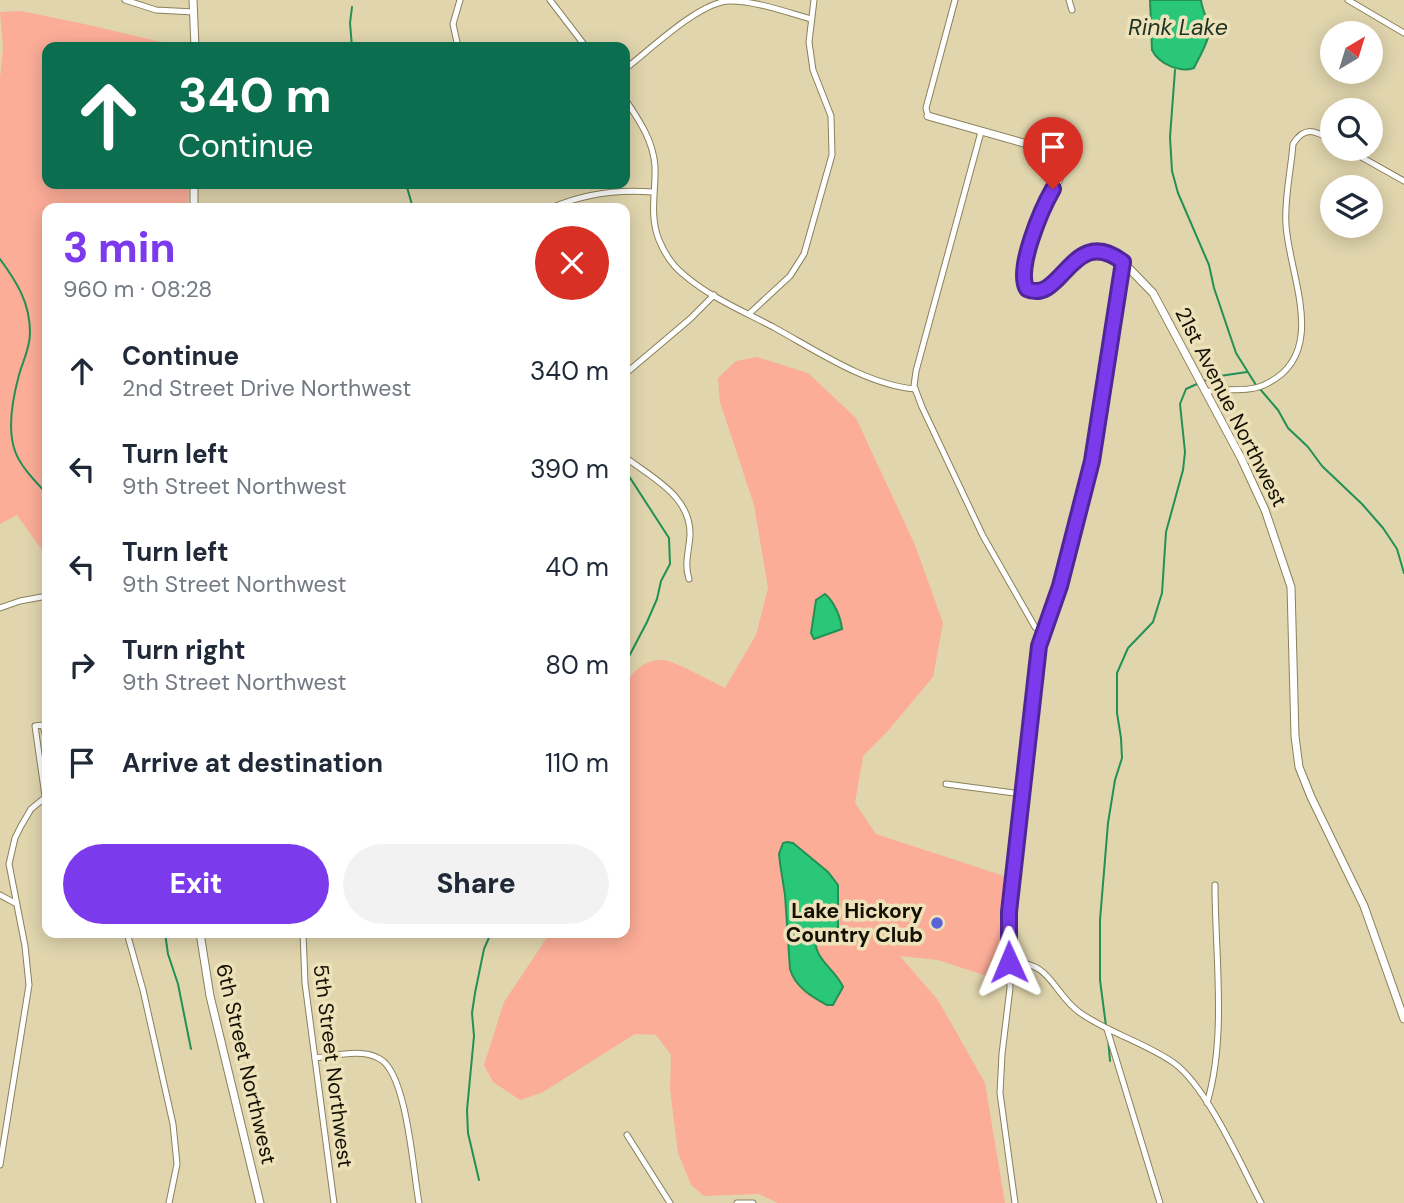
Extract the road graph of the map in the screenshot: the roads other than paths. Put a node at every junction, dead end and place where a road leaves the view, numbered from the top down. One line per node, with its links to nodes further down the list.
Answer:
1 (125, 0): 9 (street)
2 (193, 0): 11 (street)
3 (460, 0): 15 (street)
4 (550, 0): 16 (street)
5 (814, 0): 12 (street)
6 (954, 0): 19 (street)
7 (1069, 0): 10 (street)
8 (1348, 0): 13 (street)
9 (144, 3): 11 (street)
10 (1072, 10)
11 (194, 12): 14 (street)
12 (811, 19): 17 (street); 28 (street)
13 (1404, 33)
14 (195, 42)
15 (457, 42)
16 (582, 42)
17 (630, 65)
18 (630, 108): 24 (street)
19 (928, 116): 20 (street)
20 (981, 132): 26 (street); 30 (street)
21 (1320, 135): 31 (street)
22 (1368, 161): 23 (street)
23 (1404, 181)
24 (653, 192): 25 (street); 27 (street)
25 (563, 203)
26 (1123, 262): 31 (street, 21st Avenue Northwest); 36 (street)
27 (714, 295): 28 (street); 29 (street)
28 (749, 314): 30 (street)
29 (630, 370)
30 (915, 389): 36 (street)
31 (1205, 392): 49 (street, 21st Avenue Northwest)
32 (630, 461): 33 (street)
33 (689, 579)
34 (42, 597): 35 (street)
35 (0, 608)
36 (1042, 633): 40 (street)
37 (42, 725): 38 (street)
38 (42, 774)
39 (946, 784): 40 (street)
40 (1022, 794): 48 (street)
41 (42, 800): 44 (street)
42 (1215, 885): 52 (street)
43 (0, 895): 44 (street)
44 (15, 902): 54 (street)
45 (128, 938): 55 (street)
46 (201, 938): 56 (street, 6th Street Northwest)
47 (303, 938): 51 (street, 5th Street Northwest)
48 (1009, 962): 50 (street); 62 (street)
49 (1403, 1016)
50 (1107, 1028): 52 (street); 63 (street)
51 (315, 1058): 57 (street, 5th Street Northwest); 58 (street)
52 (1208, 1103): 64 (street)
53 (627, 1135): 59 (street)
54 (0, 1162)
55 (169, 1203)
56 (260, 1203)
57 (334, 1203)
58 (419, 1203)
59 (670, 1203)
60 (737, 1203): 61 (street)
61 (753, 1203)
62 (1015, 1203)
63 (1160, 1203)
64 (1261, 1203)

